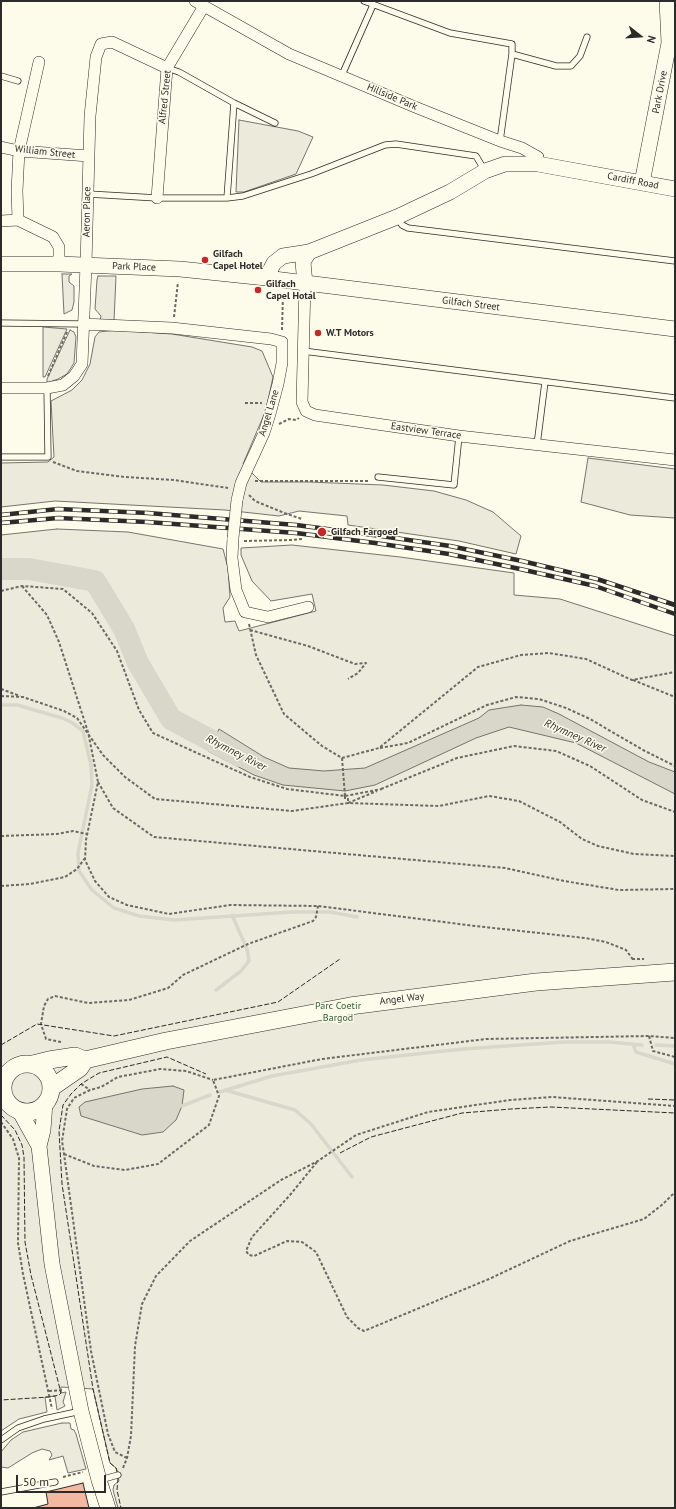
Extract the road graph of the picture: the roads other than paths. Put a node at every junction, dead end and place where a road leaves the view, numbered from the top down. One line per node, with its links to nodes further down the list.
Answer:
1 (364, 1): 4 (lane)
2 (667, 1): 7 (street, Park Drive)
3 (200, 3): 9 (street, Alfred Street); 10 (street, Hillside Park)
4 (373, 5): 6 (lane); 10 (lane)
5 (587, 37): 6 (lane)
6 (512, 54): 15 (lane)
7 (671, 55): 21 (street, Park Drive)
8 (39, 62): 17 (street)
9 (167, 68): 13 (lane); 18 (street, Aeron Place); 24 (street, Alfred Street)
10 (342, 75): 15 (street, Hillside Park)
11 (1, 76): 12 (lane)
12 (18, 80)
13 (234, 103): 14 (lane); 25 (lane)
14 (275, 123)
15 (500, 141): 19 (street, Hillside Park)
16 (1, 147): 17 (street, William Street)
17 (19, 151): 18 (street, William Street); 27 (street)
18 (89, 156): 23 (street, Aeron Place)
19 (538, 164): 20 (street); 21 (street, Cardiff Road)
20 (485, 170): 25 (lane); 26 (street)
21 (642, 182): 22 (street, Cardiff Road)
22 (675, 189)
23 (88, 194): 24 (lane); 33 (street, Aeron Place)
24 (157, 198): 25 (lane)
25 (227, 198)
26 (397, 217): 29 (street); 30 (lane)
27 (18, 220): 28 (street); 32 (street)
28 (1, 221)
29 (309, 252): 34 (street); 35 (street)
30 (675, 261)
31 (1, 264): 32 (street, Park Place)
32 (59, 264): 33 (street, Park Place)
33 (86, 266): 34 (street, Park Place); 37 (street, Aeron Place)
34 (266, 278): 35 (street, Gilfach Street)
35 (305, 284): 38 (street, Gilfach Street); 39 (street, Eastview Terrace)
36 (1, 323): 37 (lane)
37 (84, 324): 42 (street, Aeron Place); 49 (street, Angel Lane, bridge)
38 (675, 329)
39 (302, 351): 40 (lane); 44 (street, Eastview Terrace)
40 (544, 382): 43 (lane); 45 (lane)
41 (1, 388): 42 (street, Aeron Place)
42 (44, 388): 46 (lane)
43 (675, 398)
44 (459, 436): 45 (street, Eastview Terrace); 48 (lane)
45 (537, 445): 47 (street, Eastview Terrace)
46 (1, 457)
47 (675, 460)
48 (378, 477)
49 (308, 607)
50 (675, 972): 51 (main road, Angel Way)
51 (85, 1060): 52 (main road, Angel Way); 54 (main road)
52 (33, 1064): 53 (main road); 54 (main road)
53 (4, 1075): 55 (main road)
54 (48, 1096): 55 (main road); 56 (street)
55 (9, 1103): 56 (street)
56 (39, 1146): 57 (street)
57 (81, 1411): 58 (lane); 59 (street)
58 (1, 1440)
59 (94, 1475): 60 (lane); 63 (street)
60 (118, 1475)
61 (55, 1482): 62 (lane)
62 (1, 1492)
63 (108, 1508)

